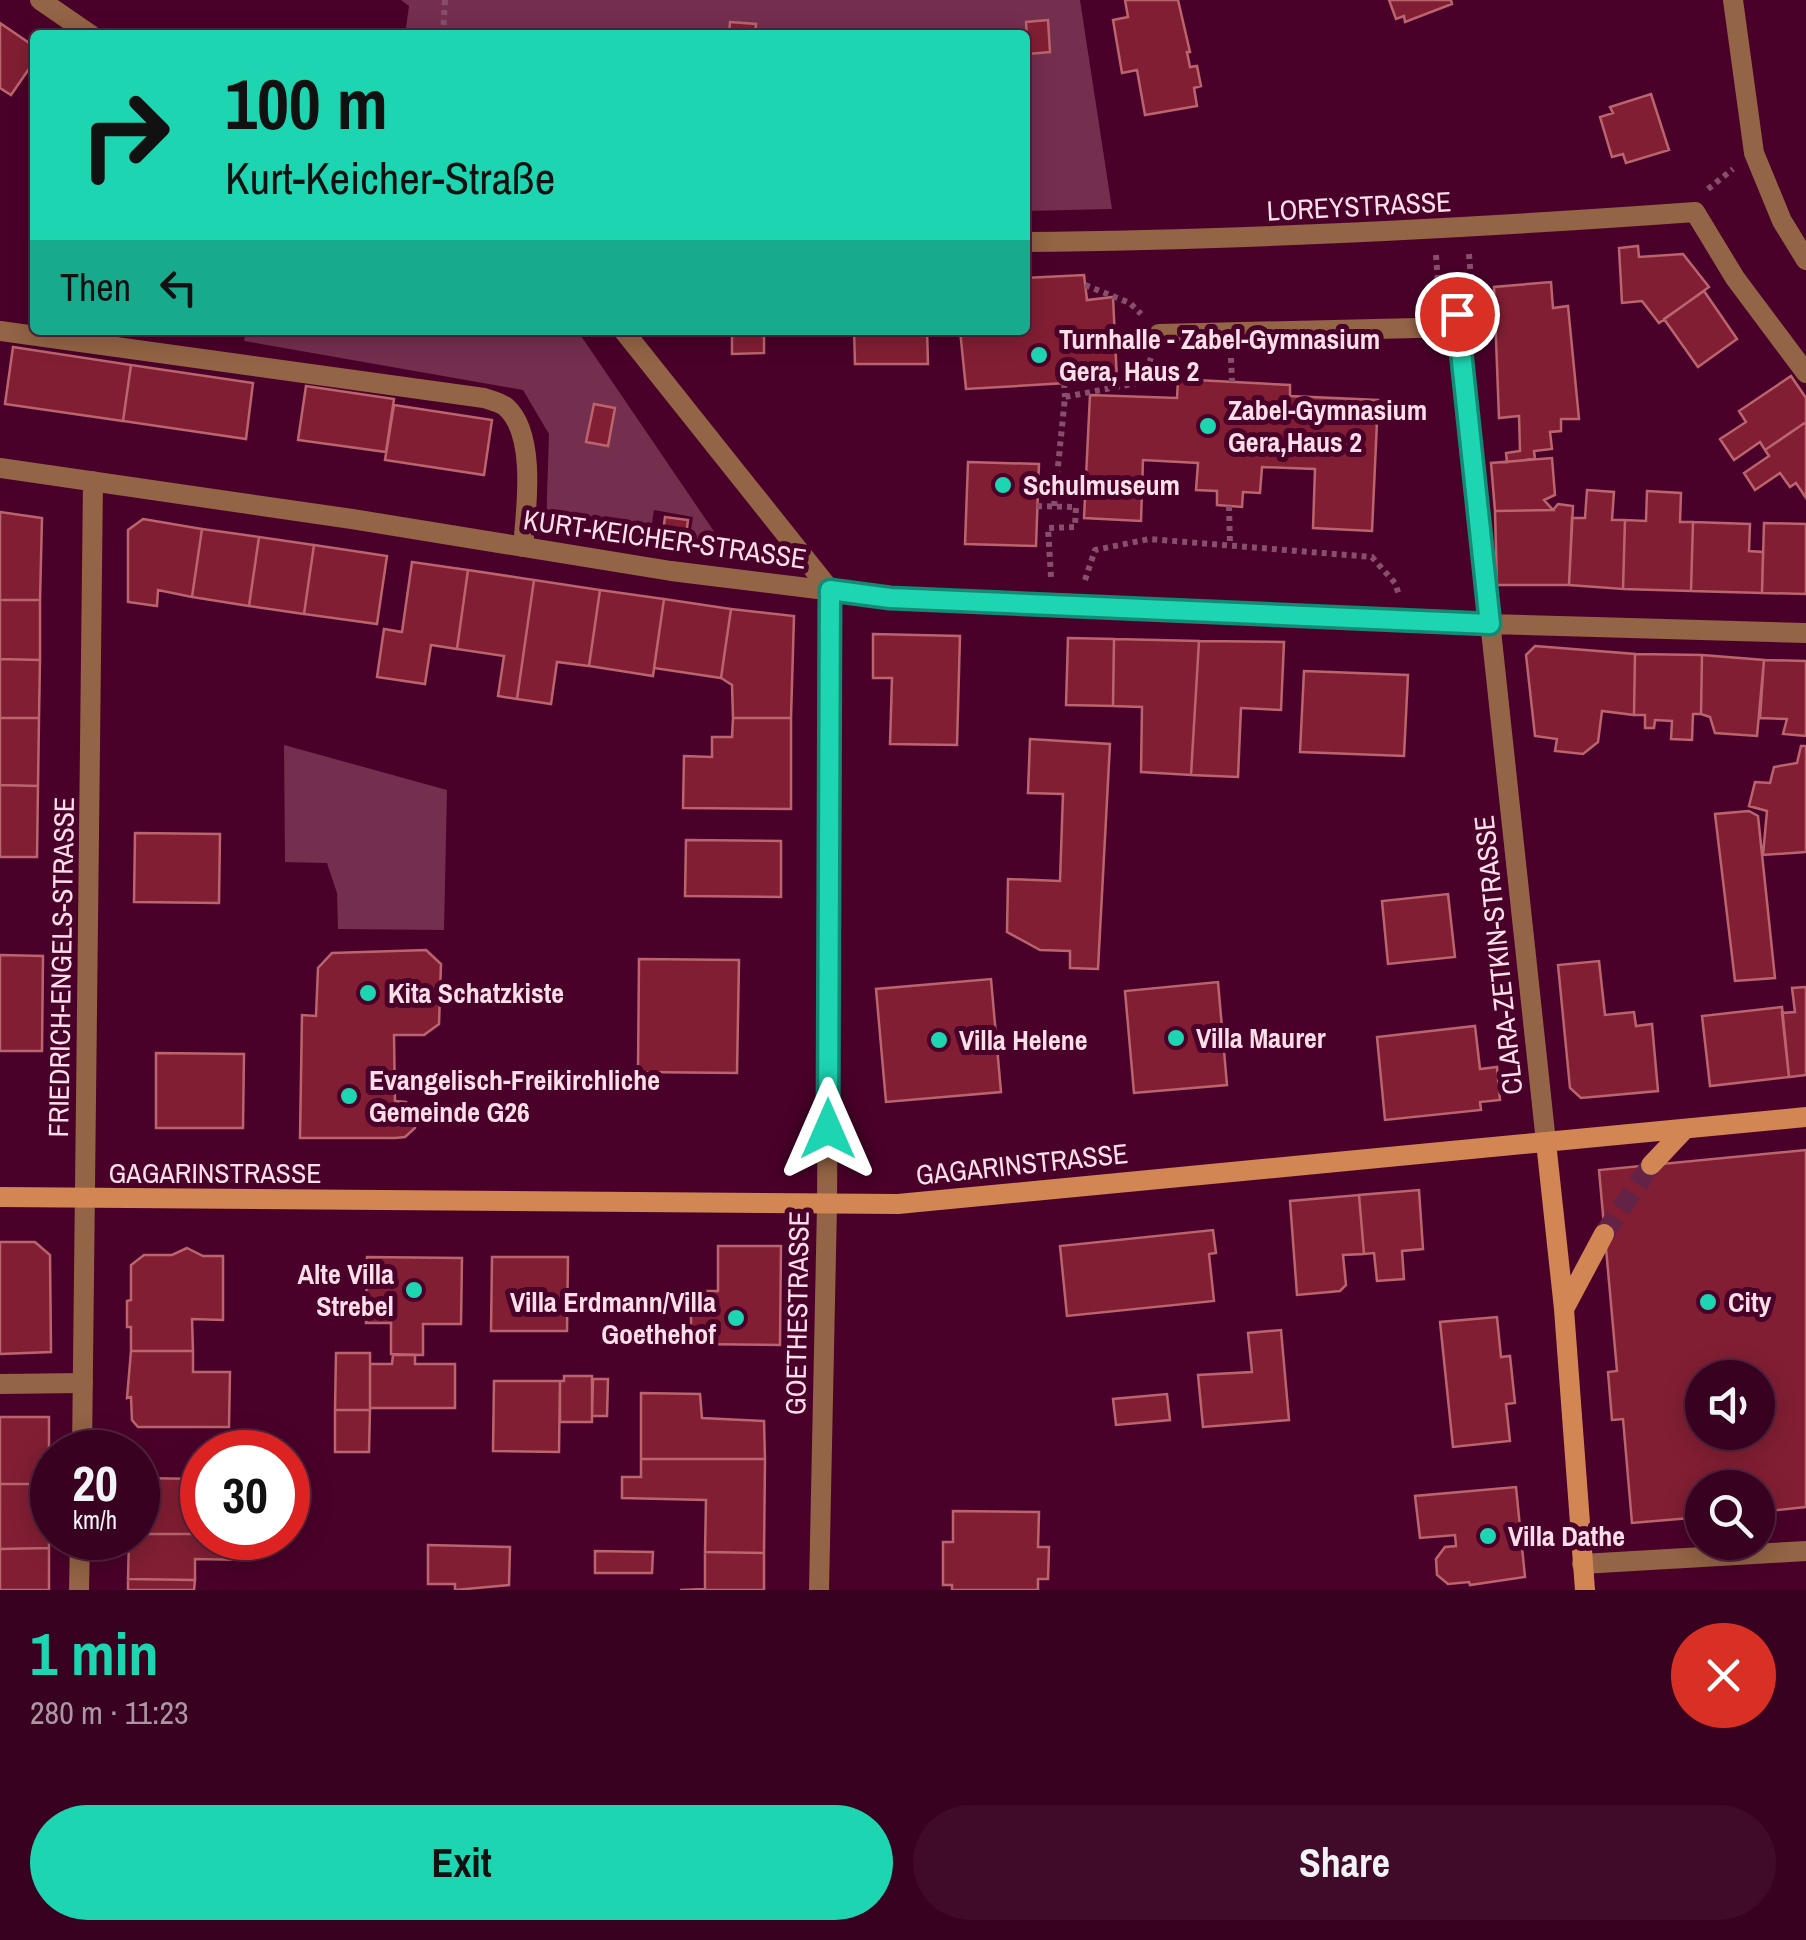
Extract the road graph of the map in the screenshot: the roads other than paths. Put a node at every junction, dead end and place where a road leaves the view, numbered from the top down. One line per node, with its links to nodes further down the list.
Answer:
1 (40, 0): 3 (street)
2 (1733, 0): 5 (street)
3 (84, 30)
4 (1806, 218): 5 (street)
5 (1782, 222): 7 (street)
6 (1030, 242): 11 (street, LOREYSTRASSE)
7 (1806, 260)
8 (0, 331): 14 (street)
9 (1159, 334): 16 (street, CLARA-ZETKIN-STRASSE)
10 (627, 335): 15 (street)
11 (1806, 373)
12 (0, 468): 13 (street, KURT-KEICHER-STRASSE)
13 (93, 481): 14 (street, KURT-KEICHER-STRASSE); 23 (street, FRIEDRICH-ENGELS-STRASSE)
14 (523, 546): 15 (street, KURT-KEICHER-STRASSE)
15 (830, 590): 16 (street, KURT-KEICHER-STRASSE); 24 (street, GOETHESTRASSE)
16 (1490, 624): 17 (street, KURT-KEICHER-STRASSE); 20 (street, CLARA-ZETKIN-STRASSE)
17 (1806, 632)
18 (1806, 1117): 19 (street, GAGARINSTRASSE)
19 (1685, 1129): 20 (street, GAGARINSTRASSE); 21 (street)
20 (1546, 1142): 24 (street, GAGARINSTRASSE); 26 (street, CLARA-ZETKIN-STRASSE)
21 (1651, 1165)
22 (0, 1197): 23 (street, GAGARINSTRASSE)
23 (86, 1199): 24 (street, GAGARINSTRASSE); 27 (street, FRIEDRICH-ENGELS-STRASSE)
24 (827, 1205): 34 (street, GOETHESTRASSE)
25 (1604, 1234): 26 (street)
26 (1564, 1309): 32 (street, CLARA-ZETKIN-STRASSE)
27 (83, 1383): 28 (street); 29 (street, FRIEDRICH-ENGELS-STRASSE)
28 (0, 1384)
29 (82, 1430)
30 (1806, 1551): 32 (street)
31 (80, 1560): 33 (street)
32 (1582, 1564): 35 (street, CLARA-ZETKIN-STRASSE)
33 (80, 1590)
34 (819, 1590)
35 (1585, 1590)

